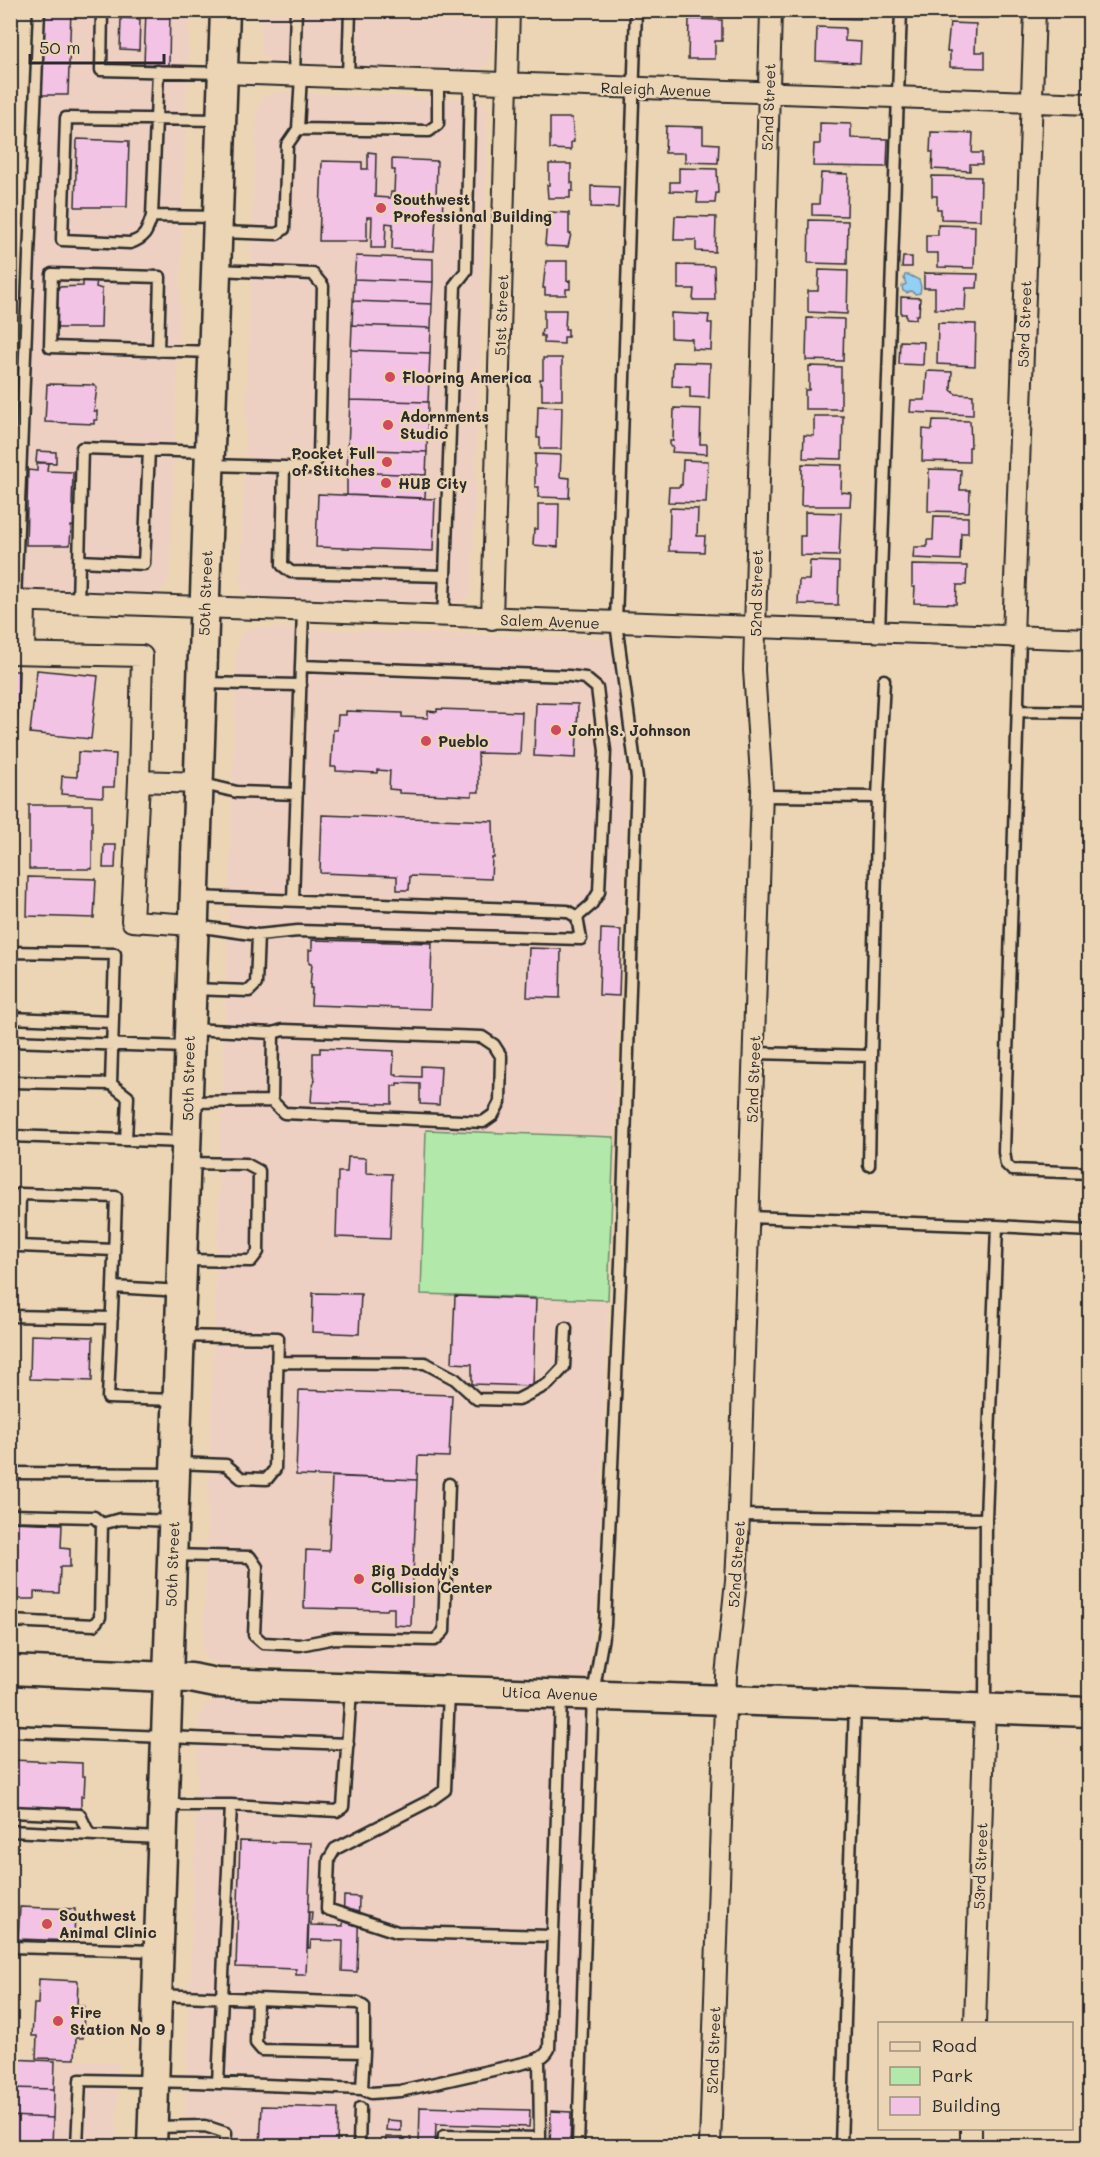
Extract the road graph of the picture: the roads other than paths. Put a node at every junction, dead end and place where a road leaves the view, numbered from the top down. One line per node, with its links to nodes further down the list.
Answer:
1 (39, 10): 36 (lane)
2 (102, 10): 11 (lane)
3 (225, 10): 12 (main road, 50th Street)
4 (296, 10): 13 (lane)
5 (350, 10): 14 (lane)
6 (509, 10): 17 (street, 51st Street)
7 (636, 10): 18 (lane)
8 (771, 10): 19 (street, 52nd Street)
9 (901, 10): 20 (lane)
10 (1035, 10): 21 (street, 53rd Street)
11 (158, 71): 12 (lane); 23 (lane)
12 (223, 73): 13 (street, Raleigh Avenue); 24 (main road, 50th Street)
13 (297, 75): 14 (street, Raleigh Avenue); 25 (lane)
14 (348, 77): 15 (street, Raleigh Avenue)
15 (438, 81): 16 (street, Raleigh Avenue); 25 (lane)
16 (470, 82): 17 (street, Raleigh Avenue); 35 (lane)
17 (507, 83): 18 (street, Raleigh Avenue); 41 (street, 51st Street)
18 (633, 88): 19 (street, Raleigh Avenue); 42 (lane)
19 (768, 93): 20 (street, Raleigh Avenue); 43 (street, 52nd Street)
20 (898, 97): 21 (street, Raleigh Avenue); 44 (lane)
21 (1032, 102): 22 (street, Raleigh Avenue); 45 (street, 53rd Street)
22 (1089, 104)
23 (157, 119): 24 (lane); 26 (lane); 26 (lane)
24 (221, 120): 27 (main road, 50th Street)
25 (298, 129): 27 (lane)
26 (152, 216): 27 (lane)
27 (218, 225): 28 (main road, 50th Street)
28 (216, 270): 30 (main road, 50th Street); 33 (lane)
29 (158, 351): 29 (lane); 30 (lane)
30 (213, 352): 32 (main road, 50th Street)
31 (149, 450): 32 (lane); 34 (lane); 34 (lane)
32 (210, 458): 33 (lane); 38 (main road, 50th Street)
33 (284, 467): 35 (lane)
34 (79, 561): 37 (lane)
35 (445, 576): 40 (lane)
36 (17, 601): 37 (street, Salem Avenue); 47 (street)
37 (78, 603): 38 (street, Salem Avenue)
38 (204, 608): 39 (street, Salem Avenue); 50 (main road, 50th Street)
39 (303, 611): 40 (street, Salem Avenue); 48 (lane)
40 (443, 617): 41 (street, Salem Avenue)
41 (492, 619): 42 (street, Salem Avenue)
42 (616, 623): 43 (street, Salem Avenue); 111 (lane)
43 (756, 628): 44 (street, Salem Avenue); 57 (street, 52nd Street)
44 (879, 632): 45 (street, Salem Avenue)
45 (1017, 637): 46 (street, Salem Avenue); 52 (lane)
46 (1089, 639)
47 (17, 653): 54 (street)
48 (301, 666): 51 (lane); 61 (lane)
49 (884, 680): 58 (lane)
50 (202, 683): 51 (lane); 55 (main road, 50th Street)
51 (301, 686): 56 (lane)
52 (1018, 711): 53 (lane); 82 (lane)
53 (1089, 712)
54 (139, 781): 55 (street); 62 (street)
55 (199, 783): 56 (lane); 59 (main road, 50th Street)
56 (297, 794): 60 (lane)
57 (762, 796): 58 (lane); 72 (street, 52nd Street)
58 (878, 796): 73 (lane)
59 (195, 897): 60 (lane); 62 (main road, 50th Street)
60 (293, 900): 61 (lane)
61 (577, 917): 63 (lane)
62 (192, 925): 63 (lane); 65 (main road, 50th Street)
63 (258, 935): 65 (lane)
64 (10, 952): 67 (lane)
65 (191, 989): 69 (main road, 50th Street)
66 (10, 1018): 67 (lane)
67 (112, 1022): 71 (lane)
68 (273, 1032): 69 (lane); 76 (lane); 76 (lane)
69 (189, 1038): 71 (lane); 77 (main road, 50th Street)
70 (10, 1041): 71 (lane)
71 (112, 1045): 75 (lane)
72 (754, 1053): 73 (lane); 83 (street, 52nd Street)
73 (871, 1056): 81 (lane)
74 (10, 1082): 75 (lane)
75 (111, 1084): 79 (lane)
76 (272, 1101): 77 (lane)
77 (188, 1102): 80 (main road, 50th Street)
78 (10, 1136): 79 (lane)
79 (126, 1140): 80 (lane)
80 (186, 1152): 87 (main road, 50th Street); 87 (lane)
81 (869, 1166)
82 (1089, 1173)
83 (749, 1216): 84 (lane); 100 (street, 52nd Street)
84 (997, 1226): 85 (lane); 101 (lane)
85 (1089, 1231)
86 (114, 1250): 86 (lane); 88 (lane)
87 (182, 1260): 89 (main road, 50th Street)
88 (113, 1287): 89 (lane); 91 (lane)
89 (181, 1291): 93 (main road, 50th Street)
90 (10, 1316): 91 (lane)
91 (112, 1318): 95 (lane)
92 (566, 1328): 94 (lane)
93 (180, 1336): 94 (lane); 95 (main road, 50th Street)
94 (278, 1362): 96 (lane)
95 (177, 1400): 96 (main road, 50th Street)
96 (175, 1468): 97 (lane); 102 (main road, 50th Street)
97 (10, 1473)
98 (449, 1484): 104 (lane)
99 (10, 1515): 103 (lane)
100 (739, 1515): 101 (lane); 112 (street, 52nd Street)
101 (986, 1519): 114 (lane)
102 (173, 1521): 103 (lane); 104 (main road, 50th Street)
103 (102, 1524): 105 (lane)
104 (172, 1555): 107 (main road, 50th Street)
105 (10, 1621)
106 (10, 1670): 107 (main road, Utica Avenue)
107 (168, 1677): 108 (main road, Utica Avenue); 117 (main road, 50th Street)
108 (352, 1687): 109 (main road, Utica Avenue); 118 (lane)
109 (449, 1689): 110 (main road, Utica Avenue); 125 (lane)
110 (561, 1693): 111 (main road, Utica Avenue); 125 (lane)
111 (593, 1695): 112 (main road, Utica Avenue); 145 (lane)
112 (725, 1699): 113 (main road, Utica Avenue); 146 (street, 52nd Street)
113 (855, 1704): 114 (main road, Utica Avenue); 147 (lane)
114 (985, 1708): 115 (main road, Utica Avenue); 131 (street, 53rd Street)
115 (1089, 1712)
116 (10, 1731): 117 (lane)
117 (166, 1737): 118 (lane); 119 (main road, 50th Street)
118 (348, 1744): 120 (lane)
119 (164, 1805): 120 (lane); 124 (main road, 50th Street)
120 (231, 1805): 129 (lane)
121 (10, 1812): 123 (lane)
122 (10, 1831): 123 (lane)
123 (89, 1834): 124 (lane)
124 (162, 1838): 127 (main road, 50th Street)
125 (553, 1936): 133 (lane)
126 (10, 1947): 127 (lane)
127 (158, 1952): 128 (main road, 50th Street)
128 (157, 1995): 129 (lane); 134 (main road, 50th Street)
129 (223, 1998): 130 (lane); 135 (lane)
130 (257, 1999): 132 (lane); 132 (lane)
131 (975, 2022)
132 (364, 2052): 136 (lane)
133 (539, 2058): 136 (lane); 140 (lane)
134 (154, 2082): 135 (lane); 139 (main road, 50th Street); 141 (lane)
135 (218, 2083): 136 (lane)
136 (362, 2089)
137 (360, 2108): 143 (lane)
138 (972, 2130): 148 (street)
139 (152, 2137): 142 (lane)
140 (540, 2142): 144 (lane)
141 (77, 2146)
142 (225, 2146)
143 (359, 2146)
144 (443, 2146)
145 (578, 2146)
146 (710, 2146)
147 (841, 2146)
148 (971, 2146)

